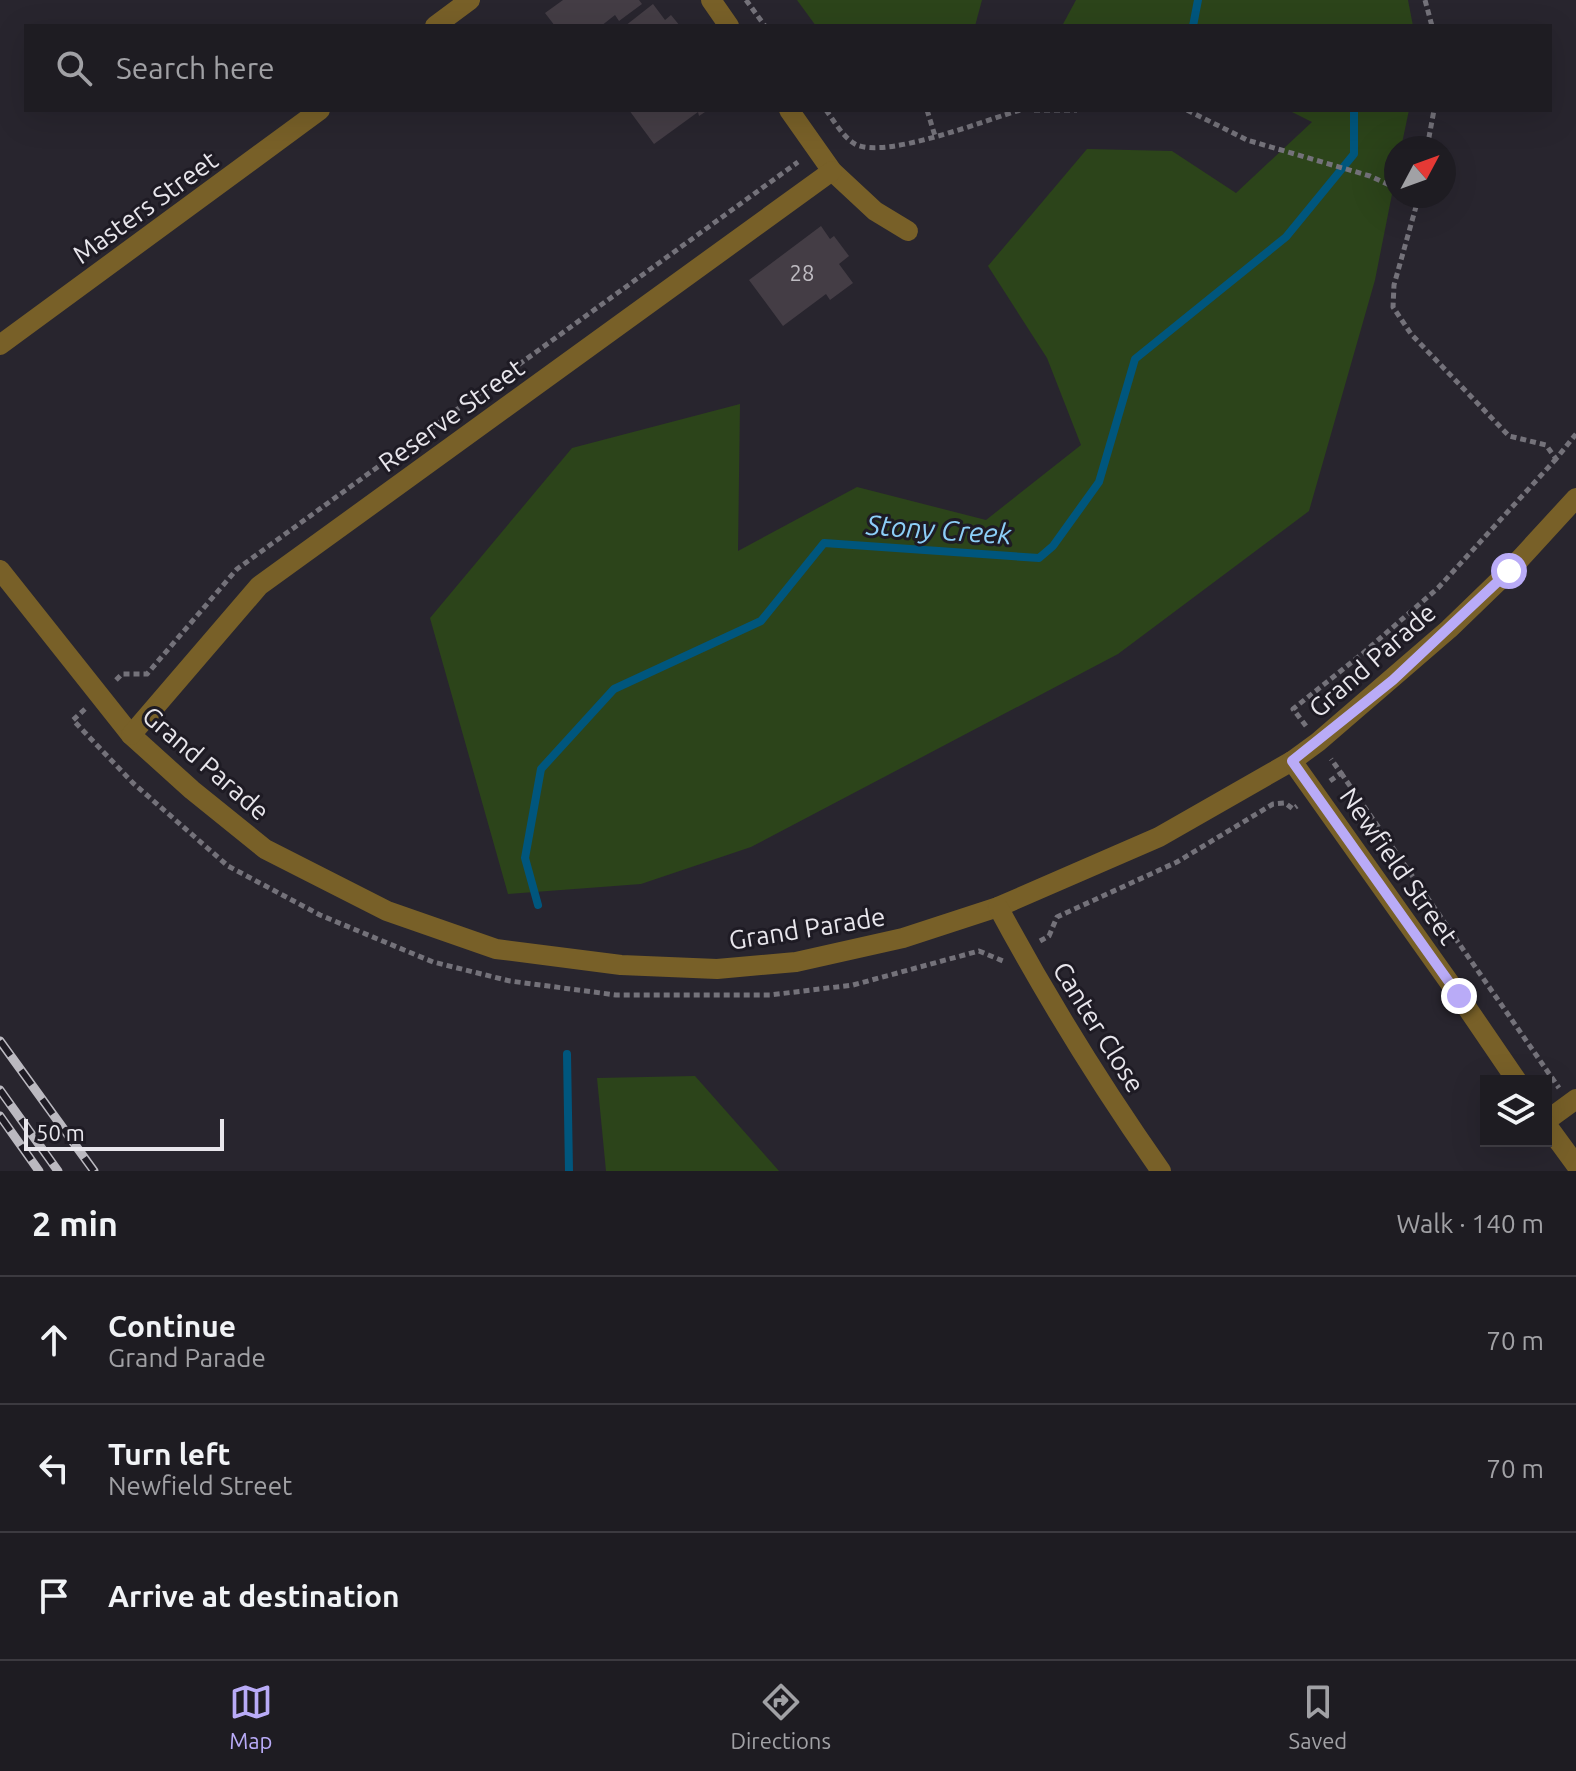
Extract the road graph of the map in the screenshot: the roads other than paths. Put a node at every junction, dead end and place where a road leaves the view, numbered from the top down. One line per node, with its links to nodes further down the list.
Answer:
1 (470, 0): 3 (street)
2 (711, 0): 4 (street)
3 (438, 24)
4 (728, 24)
5 (317, 112): 9 (street, Masters Street)
6 (790, 112): 7 (street)
7 (832, 171): 8 (street); 12 (street, Reserve Street)
8 (908, 231)
9 (0, 345)
10 (1576, 498): 13 (street, Grand Parade)
11 (0, 570): 12 (street, Grand Parade)
12 (131, 735): 14 (street, Grand Parade)
13 (1292, 761): 14 (street, Grand Parade); 15 (street, Newfield Street)
14 (998, 907): 20 (street, Canter Close)
15 (1513, 1075)
16 (1576, 1099): 17 (street)
17 (1552, 1117)
18 (1552, 1131): 19 (street)
19 (1576, 1165)
20 (1161, 1171)

